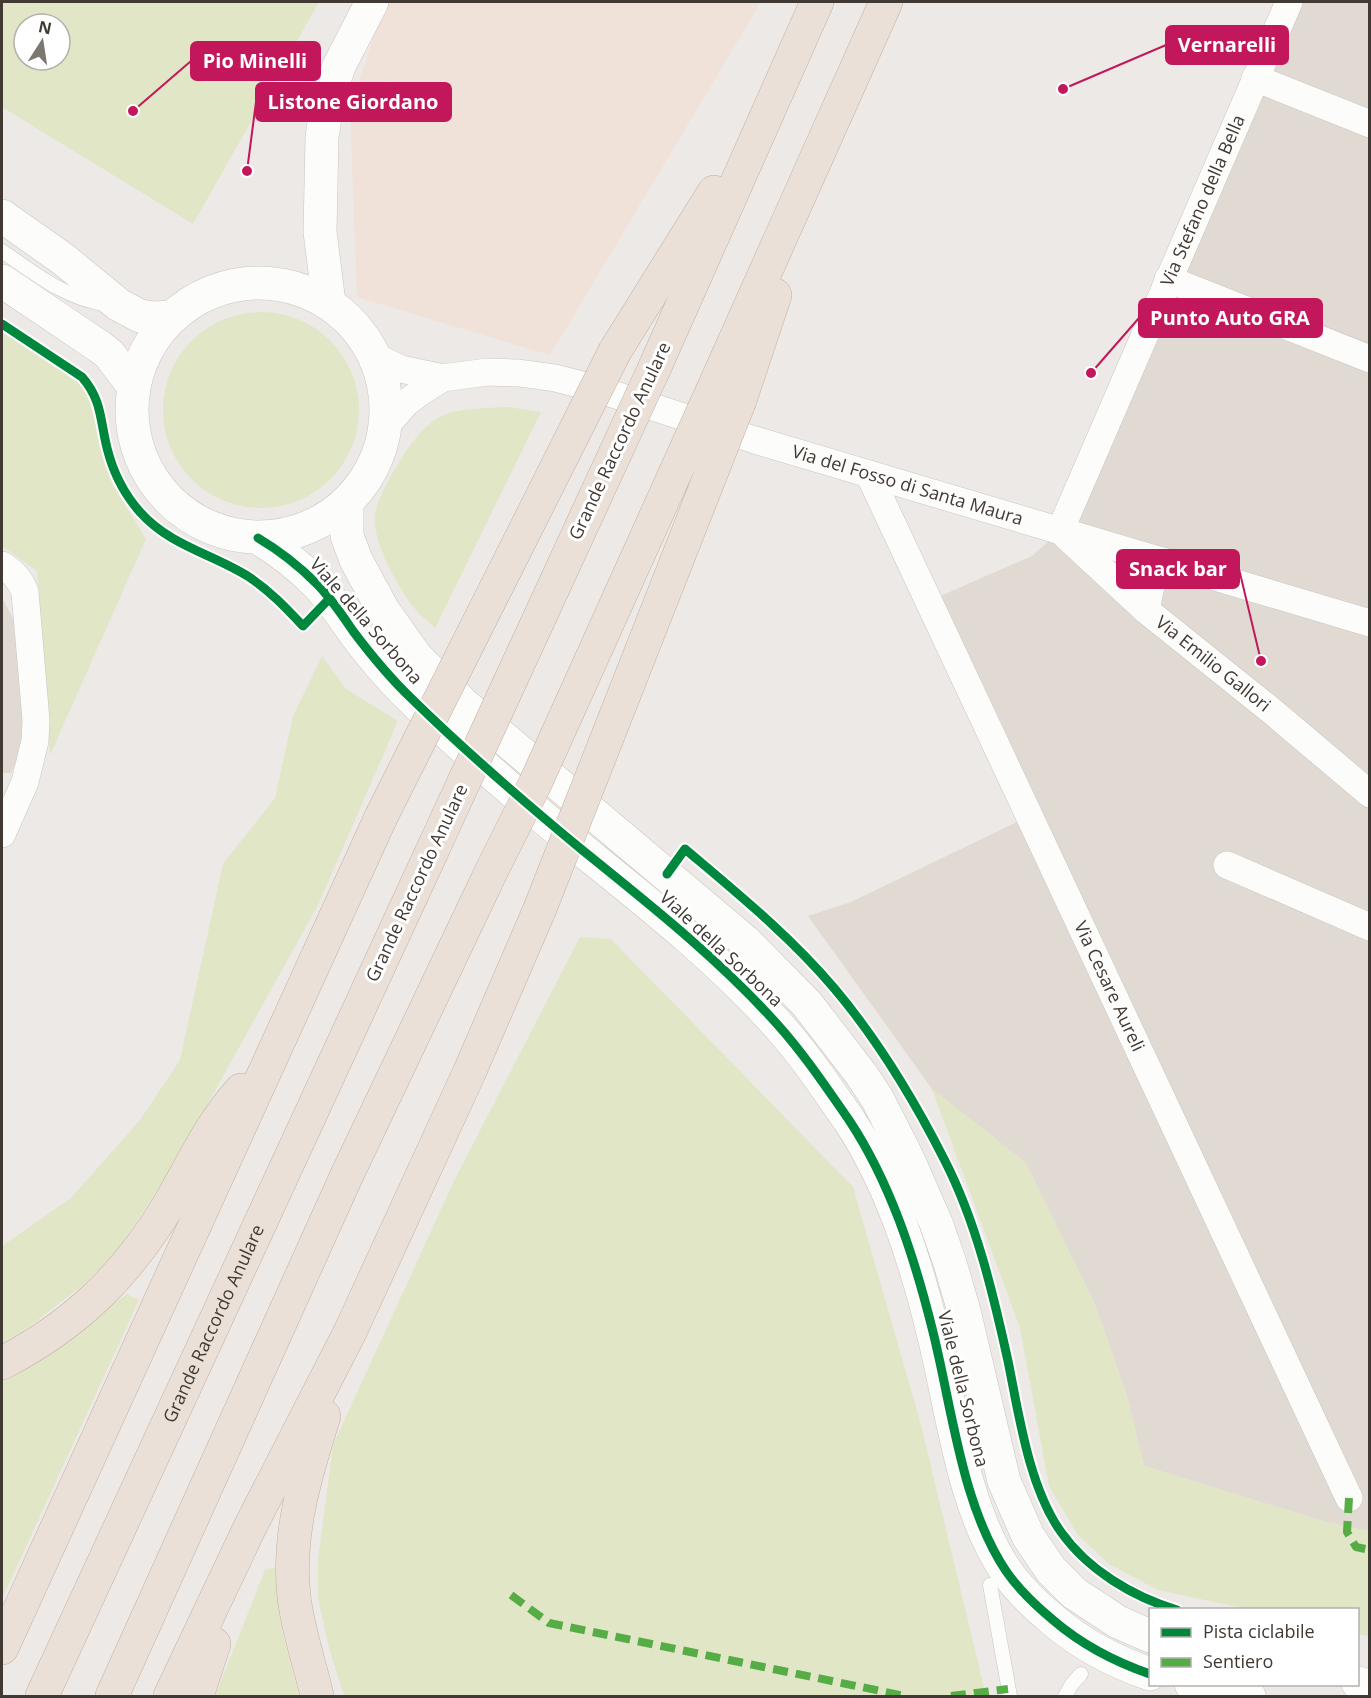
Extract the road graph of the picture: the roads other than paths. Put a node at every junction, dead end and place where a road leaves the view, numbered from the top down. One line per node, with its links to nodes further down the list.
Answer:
1 (372, 2): 9 (street)
2 (817, 2): 6 (highway, Grande Raccordo Anulare)
3 (886, 2): 21 (highway)
4 (1288, 2): 5 (street, Via Stefano della Bella)
5 (1255, 78): 7 (street); 11 (street, Via Stefano della Bella)
6 (770, 105): 35 (highway, bridge); 46 (highway, Grande Raccordo Anulare, bridge)
7 (1370, 124)
8 (2, 216): 15 (street)
9 (320, 232): 13 (street); 14 (street)
10 (2, 252): 15 (lane)
11 (1168, 279): 18 (street); 25 (street, Via Stefano della Bella)
12 (2, 281): 20 (street)
13 (270, 283): 14 (street); 16 (street)
14 (329, 303): 17 (street)
15 (119, 305): 16 (street)
16 (172, 316): 20 (street)
17 (376, 357): 19 (street, Via del Fosso di Santa Maura); 22 (street)
18 (1370, 359)
19 (443, 378): 22 (street, Via del Fosso di Santa Maura); 23 (street, Via del Fosso di Santa Maura)
20 (134, 387): 26 (street)
21 (727, 394): 36 (highway, bridge); 47 (highway, bridge)
22 (387, 425): 24 (street)
23 (869, 474): 25 (street, Via del Fosso di Santa Maura); 38 (street, Via Cesare Aureli)
24 (347, 503): 26 (street); 41 (street, Viale della Sorbona)
25 (1060, 531): 27 (street, Via del Fosso di Santa Maura); 29 (street, Via Emilio Gallori)
26 (258, 538): 44 (street, Viale della Sorbona)
27 (1163, 561): 29 (street); 30 (street, Via del Fosso di Santa Maura)
28 (2, 565): 32 (street)
29 (1148, 611): 31 (street, Via Emilio Gallori)
30 (1370, 623)
31 (1370, 794)
32 (2, 834)
33 (1227, 865): 34 (street)
34 (1370, 927)
35 (271, 1058): 37 (highway); 42 (highway)
36 (350, 1332): 39 (highway); 50 (highway)
37 (2, 1363)
38 (1349, 1498)
39 (249, 1527): 48 (highway); 49 (highway)
40 (990, 1586): 51 (lane)
41 (1149, 1636)
42 (2, 1648)
43 (1081, 1674): 52 (lane)
44 (1149, 1674)
45 (1201, 1686): 53 (street)
46 (42, 1696)
47 (112, 1696)
48 (171, 1696)
49 (197, 1696)
50 (317, 1696)
51 (1010, 1696)
52 (1065, 1696)
53 (1249, 1696)

